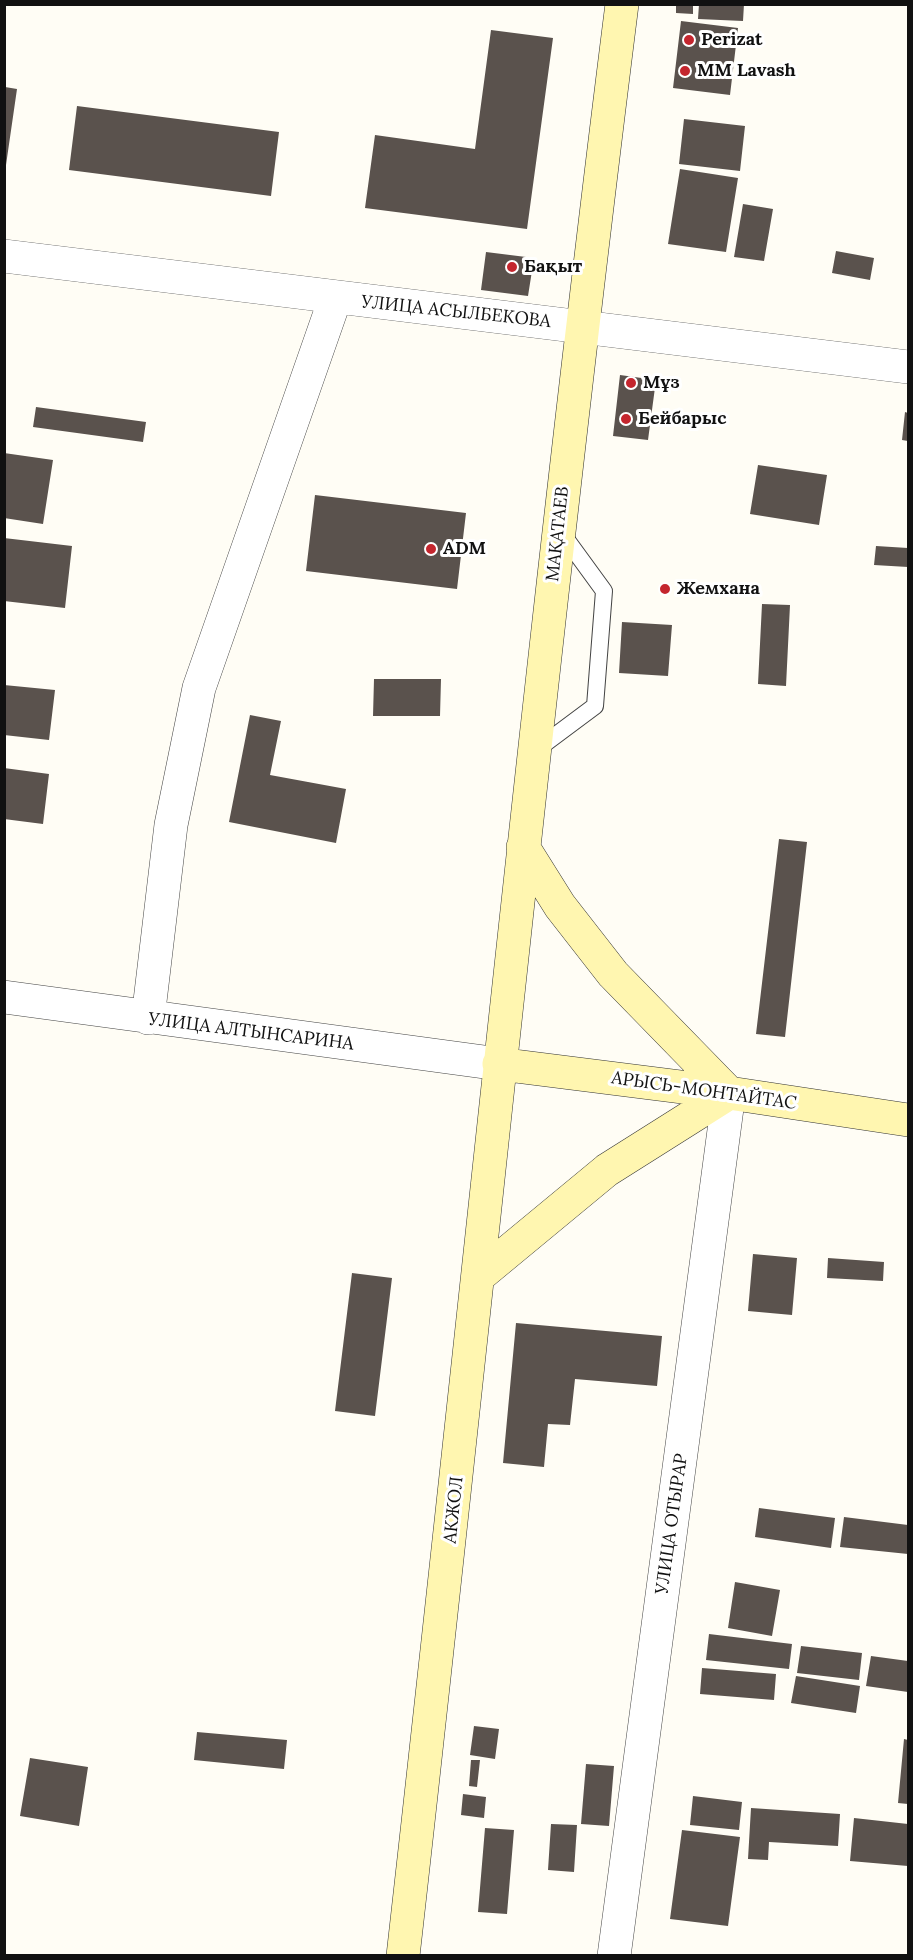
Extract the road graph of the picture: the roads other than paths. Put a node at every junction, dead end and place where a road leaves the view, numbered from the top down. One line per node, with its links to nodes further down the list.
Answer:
1 (622, 4): 4 (main road, МАҚАТАЕВ)
2 (4, 256): 3 (street, УЛИЦА АСЫЛБЕКОВА)
3 (335, 299): 4 (street, УЛИЦА АСЫЛБЕКОВА); 10 (street)
4 (581, 326): 5 (street, УЛИЦА АСЫЛБЕКОВА); 6 (main road, МАҚАТАЕВ)
5 (909, 367)
6 (559, 529): 7 (main road, МАҚАТАЕВ); 7 (lane)
7 (533, 752): 8 (main road, МАҚАТАЕВ)
8 (523, 847): 11 (main road, МАҚАТАЕВ); 12 (main road)
9 (4, 998): 10 (street, УЛИЦА АЛТЫНСАРИНА)
10 (148, 1018): 11 (street, УЛИЦА АЛТЫНСАРИНА)
11 (499, 1064): 12 (main road, АРЫСЬ-МОНТАЙТАС); 14 (main road, АКЖОЛ)
12 (729, 1093): 13 (main road, АРЫСЬ-МОНТАЙТАС); 14 (main road); 16 (street, УЛИЦА ОТЫРАР)
13 (909, 1120)
14 (480, 1275): 15 (main road, АКЖОЛ)
15 (403, 1956)
16 (614, 1956)

